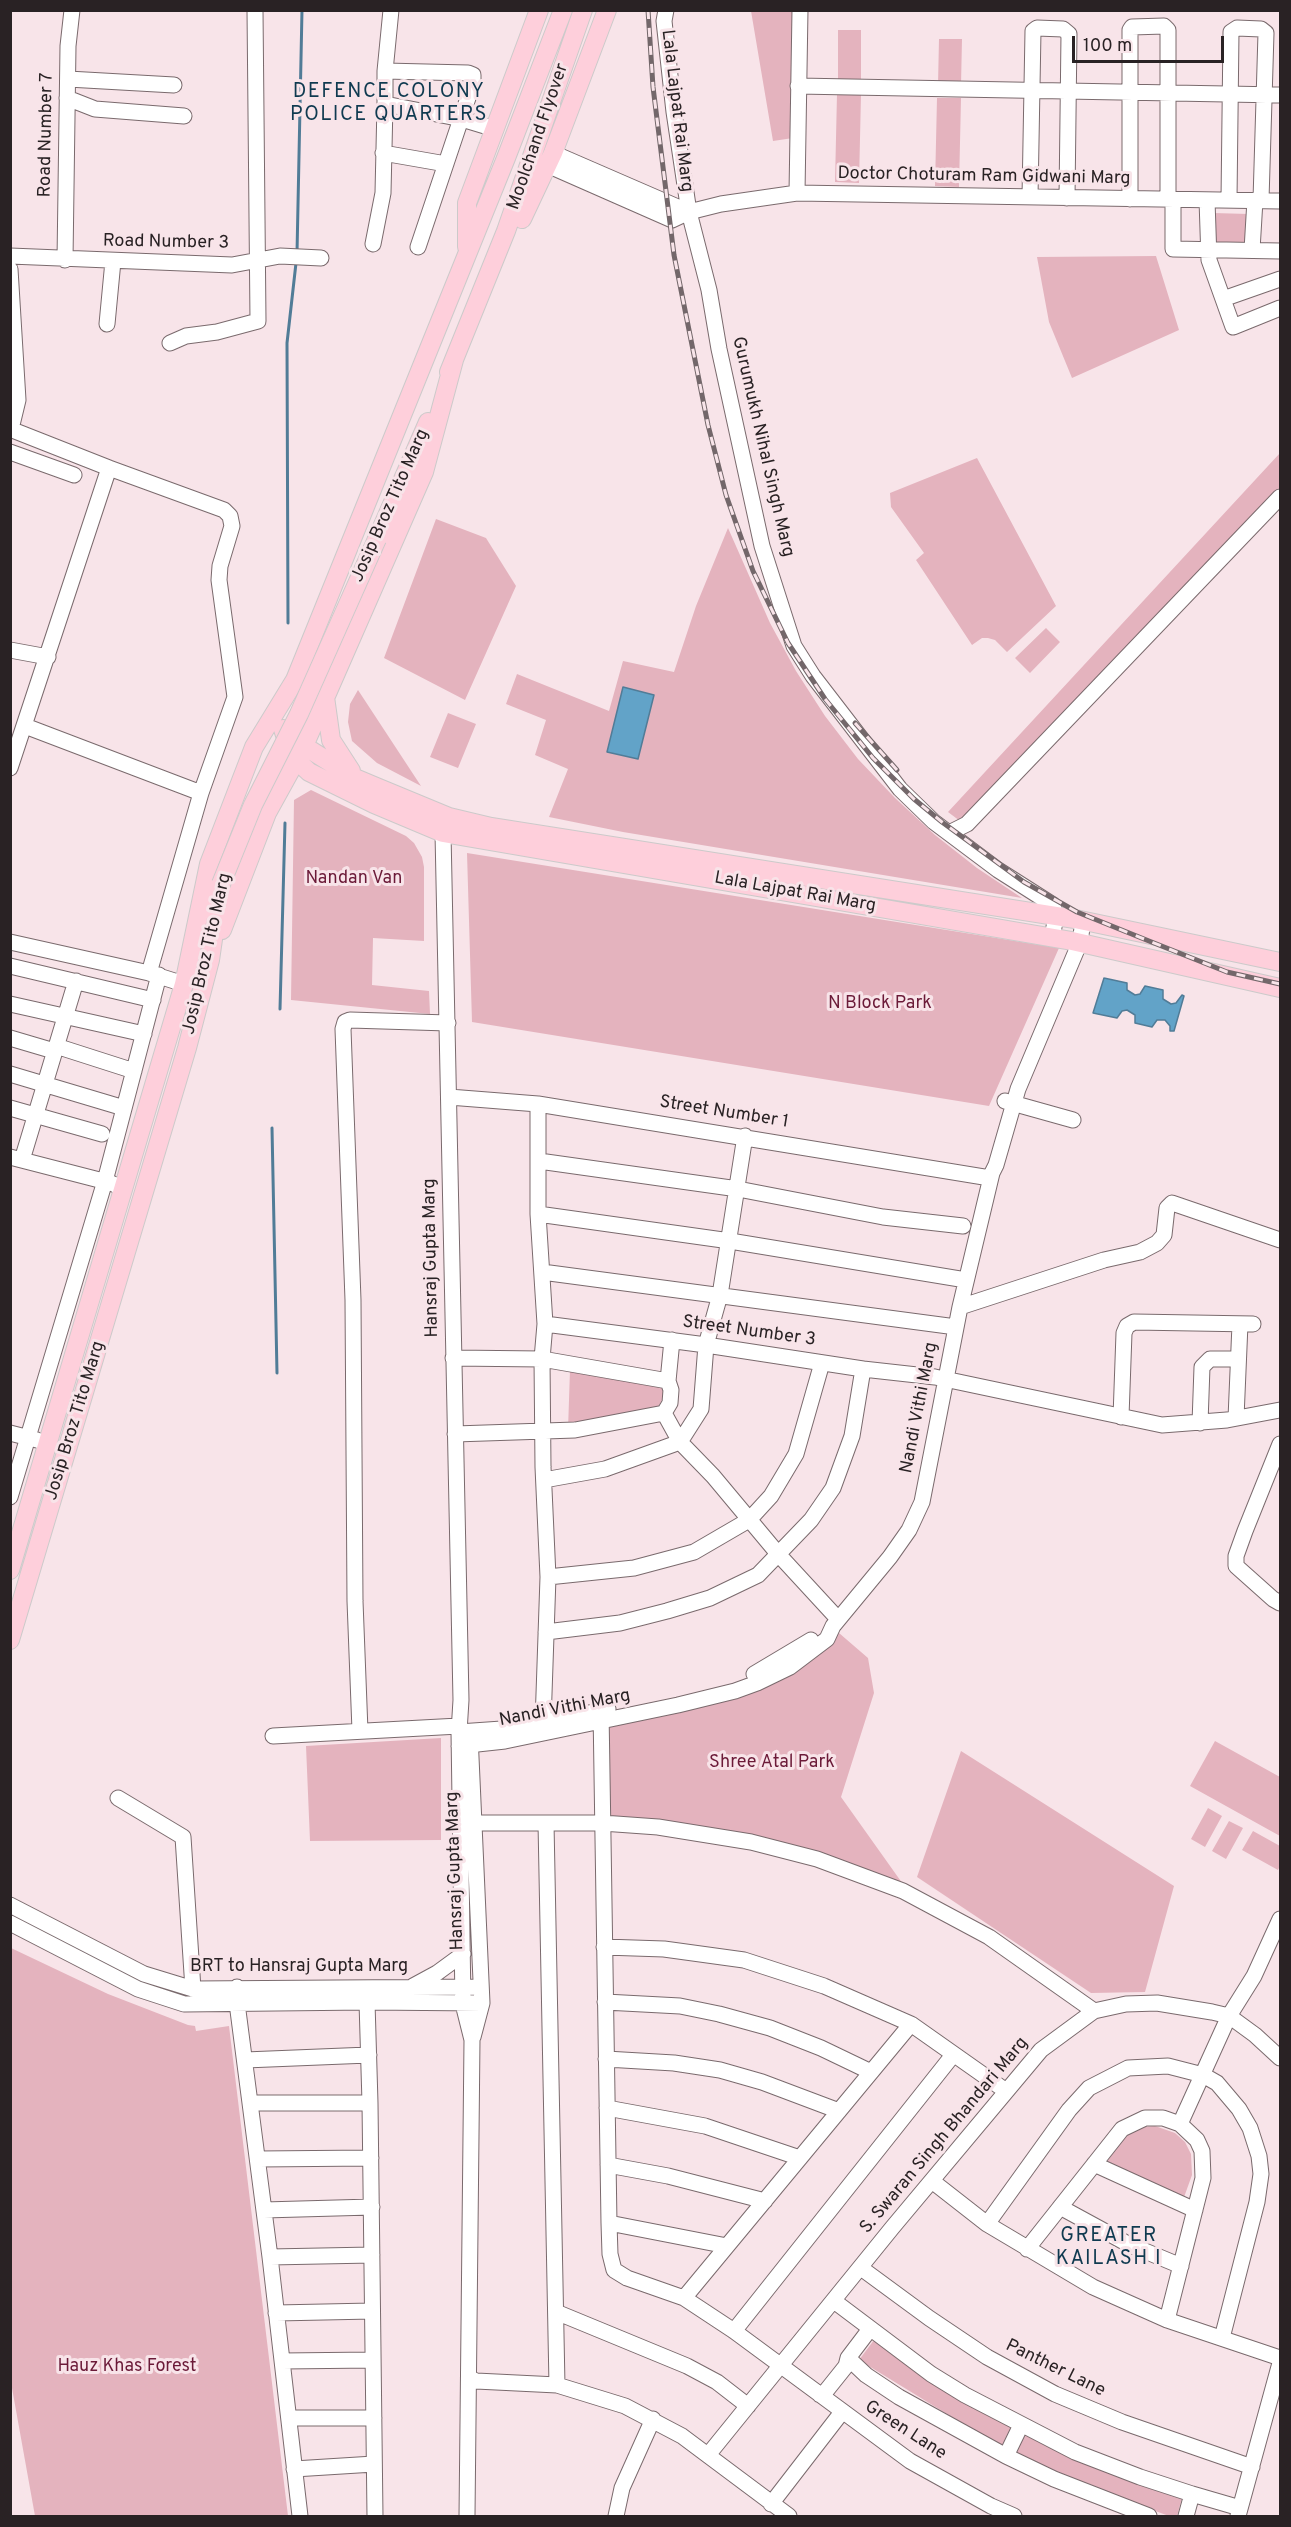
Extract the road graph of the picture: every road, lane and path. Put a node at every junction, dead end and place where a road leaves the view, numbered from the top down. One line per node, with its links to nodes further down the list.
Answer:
1 (72, 10): 13 (street, Road Number 7)
2 (255, 10): 50 (street)
3 (391, 10): 12 (street)
4 (563, 10): 46 (main road, Moolchand Flyover)
5 (583, 10): 52 (main road, Moolchand Flyover)
6 (595, 10): 11 (main road)
7 (607, 10): 11 (main road)
8 (666, 10): 40 (street, Lala Lajpat Rai Marg)
9 (800, 10): 15 (street)
10 (537, 14): 27 (main road)
11 (597, 38): 29 (main road)
12 (385, 71): 24 (street); 26 (street)
13 (68, 79): 14 (street); 23 (street, Road Number 7)
14 (174, 85)
15 (798, 86): 16 (street); 31 (street)
16 (1032, 90): 17 (street); 17 (street); 32 (street)
17 (1068, 91): 18 (street); 33 (street)
18 (1131, 92): 19 (street); 19 (street); 34 (street)
19 (1168, 93): 20 (street); 35 (street)
20 (1230, 94): 21 (street); 21 (street); 37 (street)
21 (1264, 95): 22 (street); 38 (street)
22 (1281, 95)
23 (67, 98): 25 (street); 49 (street, Road Number 7)
24 (385, 104): 26 (street); 28 (street)
25 (184, 116)
26 (462, 119): 27 (street); 30 (street)
27 (495, 129): 46 (main road)
28 (383, 153): 30 (street); 41 (street)
29 (550, 159): 40 (street); 52 (main road)
30 (446, 164): 42 (street)
31 (797, 194): 32 (street, Doctor Choturam Ram Gidwani Marg); 40 (street, Doctor Choturam Ram Gidwani Marg)
32 (1030, 198): 33 (street, Doctor Choturam Ram Gidwani Marg)
33 (1067, 198): 34 (street, Doctor Choturam Ram Gidwani Marg)
34 (1130, 199): 35 (street, Doctor Choturam Ram Gidwani Marg)
35 (1170, 199): 36 (street, Doctor Choturam Ram Gidwani Marg); 43 (street)
36 (1207, 200): 37 (street, Doctor Choturam Ram Gidwani Marg); 43 (street)
37 (1229, 200): 38 (street, Doctor Choturam Ram Gidwani Marg)
38 (1258, 200): 39 (street, Doctor Choturam Ram Gidwani Marg); 44 (street)
39 (1281, 201)
40 (689, 212): 78 (street, Gurumukh Nihal Singh Marg)
41 (373, 244)
42 (418, 247)
43 (1207, 250): 44 (street); 55 (street)
44 (1252, 250): 45 (street)
45 (1281, 251)
46 (467, 255): 68 (main road, Josip Broz Tito Marg)
47 (10, 256): 49 (street, Road Number 3)
48 (313, 258): 50 (street, Road Number 3)
49 (65, 260): 51 (street, Road Number 3)
50 (256, 260): 51 (street, Road Number 3); 58 (street)
51 (113, 261): 57 (street)
52 (493, 263): 59 (main road, Josip Broz Tito Marg)
53 (10, 269): 60 (street)
54 (1281, 279): 55 (street)
55 (1223, 299): 56 (street)
56 (1281, 308)
57 (107, 324)
58 (170, 343)
59 (454, 360): 67 (main road); 88 (main road, Josip Broz Tito Marg, bridge)
60 (11, 429): 62 (street)
61 (10, 452): 63 (street)
62 (109, 468): 66 (street); 76 (street)
63 (74, 474)
64 (1281, 497): 78 (street)
65 (10, 650): 66 (street)
66 (48, 657): 69 (street)
67 (324, 696): 70 (main road); 74 (main road)
68 (280, 703): 70 (main road); 72 (main road, Josip Broz Tito Marg)
69 (25, 726): 71 (street); 76 (street)
70 (300, 753): 73 (main road, Lala Lajpat Rai Marg); 74 (main road, Lala Lajpat Rai Marg); 75 (main road)
71 (10, 768)
72 (244, 771): 75 (main road); 93 (main road, Josip Broz Tito Marg)
73 (317, 777): 75 (main road); 77 (main road, Lala Lajpat Rai Marg)
74 (355, 777): 77 (main road, Lala Lajpat Rai Marg)
75 (281, 787): 88 (main road)
76 (201, 793): 91 (street)
77 (446, 825): 79 (main road, Lala Lajpat Rai Marg); 81 (main road, Lala Lajpat Rai Marg); 98 (street, Hansraj Gupta Marg)
78 (949, 833): 83 (street, Gurumukh Nihal Singh Marg)
79 (864, 886): 80 (main road, Lala Lajpat Rai Marg); 81 (main road)
80 (894, 891): 82 (main road); 83 (main road, Lala Lajpat Rai Marg)
81 (861, 904): 82 (main road, Lala Lajpat Rai Marg)
82 (891, 910): 85 (main road, Lala Lajpat Rai Marg)
83 (1056, 917): 84 (main road, Lala Lajpat Rai Marg); 85 (street)
84 (1079, 920): 86 (street, Nandi Vithi Marg); 89 (main road, Lala Lajpat Rai Marg)
85 (1052, 937): 86 (main road, Lala Lajpat Rai Marg)
86 (1076, 941): 94 (main road, Lala Lajpat Rai Marg); 106 (street, Nandi Vithi Marg)
87 (10, 942): 91 (street)
88 (210, 960): 161 (main road, Josip Broz Tito Marg)
89 (1281, 962)
90 (10, 966): 92 (street)
91 (154, 974): 93 (street); 95 (street)
92 (76, 981): 95 (street); 97 (street)
93 (184, 984): 119 (main road, Josip Broz Tito Marg)
94 (1281, 988)
95 (153, 1000): 99 (street)
96 (10, 1004): 97 (street)
97 (65, 1016): 99 (street); 101 (street)
98 (448, 1023): 105 (street, Hansraj Gupta Marg); 164 (street)
99 (144, 1034): 102 (street)
100 (10, 1038): 101 (street)
101 (55, 1048): 102 (street); 104 (street)
102 (134, 1071): 109 (street)
103 (10, 1074): 104 (street)
104 (44, 1084): 109 (street); 110 (street)
105 (449, 1097): 107 (street, Street Number 1); 133 (street, Hansraj Gupta Marg)
106 (1009, 1103): 111 (street); 117 (street, Nandi Vithi Marg)
107 (538, 1104): 113 (street, Street Number 1); 115 (street)
108 (10, 1108): 110 (street)
109 (124, 1108): 118 (street)
110 (35, 1115): 112 (street); 114 (street)
111 (1073, 1120)
112 (102, 1134)
113 (745, 1136): 117 (street, Street Number 1); 120 (street)
114 (16, 1158): 116 (street); 118 (street)
115 (539, 1161): 120 (street); 121 (street)
116 (10, 1174)
117 (991, 1175): 126 (street, Nandi Vithi Marg)
118 (105, 1182): 119 (street); 148 (street)
119 (122, 1188): 150 (main road, Josip Broz Tito Marg)
120 (738, 1189): 122 (street); 124 (street)
121 (538, 1214): 124 (street); 125 (street)
122 (963, 1226)
123 (1281, 1240): 128 (street)
124 (730, 1241): 126 (street); 127 (street)
125 (542, 1272): 127 (street); 129 (street)
126 (966, 1280): 128 (street, Nandi Vithi Marg)
127 (720, 1295): 130 (street); 132 (street)
128 (960, 1307): 130 (street, Nandi Vithi Marg)
129 (545, 1324): 131 (street, Street Number 3); 134 (street)
130 (956, 1327): 138 (street, Nandi Vithi Marg)
131 (672, 1340): 132 (street, Street Number 3); 139 (street)
132 (706, 1345): 136 (street, Street Number 3); 149 (street)
133 (453, 1358): 134 (street); 147 (street, Hansraj Gupta Marg)
134 (542, 1359): 139 (street); 145 (street)
135 (1237, 1359): 142 (street); 143 (street); 144 (street)
136 (822, 1363): 137 (street, Street Number 3); 154 (street)
137 (863, 1369): 138 (street, Street Number 3); 155 (street)
138 (946, 1379): 142 (street, Street Number 3); 159 (street, Nandi Vithi Marg)
139 (668, 1381): 141 (street)
140 (1281, 1410): 143 (street, Street Number 3)
141 (664, 1413): 145 (street); 149 (street)
142 (1121, 1417): 144 (street, Street Number 3)
143 (1236, 1418): 144 (street, Street Number 3)
144 (1200, 1423)
145 (543, 1431): 147 (street); 152 (street)
146 (10, 1432): 148 (street)
147 (454, 1434): 166 (street, Hansraj Gupta Marg)
148 (28, 1437): 150 (street); 153 (street)
149 (680, 1442): 152 (street); 154 (street)
150 (50, 1443): 156 (main road, Josip Broz Tito Marg)
151 (1281, 1444): 158 (street)
152 (544, 1480): 157 (street)
153 (10, 1497)
154 (749, 1520): 155 (street); 157 (street)
155 (779, 1555): 159 (street); 160 (street)
156 (10, 1570)
157 (548, 1577): 160 (street)
158 (1281, 1603)
159 (836, 1622): 162 (street, Nandi Vithi Marg)
160 (546, 1632): 163 (street)
161 (10, 1640)
162 (601, 1715): 163 (street, Nandi Vithi Marg); 166 (street, Nandi Vithi Marg); 170 (street)
163 (543, 1723): 166 (street, Nandi Vithi Marg)
164 (360, 1731): 165 (street); 166 (street)
165 (273, 1736)
166 (464, 1736): 168 (street, Hansraj Gupta Marg); 175 (street, Hansraj Gupta Marg)
167 (118, 1798): 180 (street)
168 (474, 1823): 169 (street); 179 (street, Hansraj Gupta Marg)
169 (546, 1823): 170 (street); 226 (street)
170 (602, 1823): 174 (street); 187 (street)
171 (10, 1905): 176 (street, BRT to Hansraj Gupta Marg)
172 (1281, 1919): 188 (street)
173 (10, 1923): 182 (street, BRT to Hansraj Gupta Marg)
174 (604, 1947): 183 (street); 189 (street)
175 (462, 1954): 177 (street); 178 (street, Hansraj Gupta Marg)
176 (161, 1980): 180 (street, BRT to Hansraj Gupta Marg); 182 (street)
177 (410, 1987): 178 (street, BRT to Hansraj Gupta Marg); 181 (street, BRT to Hansraj Gupta Marg)
178 (463, 1987): 179 (street, BRT to Hansraj Gupta Marg); 186 (street, Hansraj Gupta Marg)
179 (481, 1987): 185 (street, Hansraj Gupta Marg)
180 (192, 1989): 181 (street, BRT to Hansraj Gupta Marg)
181 (237, 1995): 182 (street, BRT to Hansraj Gupta Marg); 184 (street, BRT to Hansraj Gupta Marg); 195 (street)
182 (157, 1996)
183 (605, 2001): 194 (street); 196 (street)
184 (367, 2002): 186 (street, BRT to Hansraj Gupta Marg); 191 (street)
185 (482, 2003): 186 (street, BRT to Hansraj Gupta Marg); 190 (street, Hansraj Gupta Marg)
186 (463, 2004): 190 (street, Hansraj Gupta Marg)
187 (1094, 2011): 188 (street, S. Swaran Singh Bhandari Marg); 198 (street, S. Swaran Singh Bhandari Marg)
188 (1229, 2016): 193 (street, S. Swaran Singh Bhandari Marg); 197 (street)
189 (911, 2025): 192 (street); 196 (street)
190 (472, 2040): 238 (street, Hansraj Gupta Marg)
191 (369, 2055): 195 (street); 200 (street)
192 (953, 2055): 198 (street); 230 (street)
193 (1281, 2058)
194 (606, 2059): 201 (street); 202 (street)
195 (245, 2060): 199 (street)
196 (872, 2072): 202 (street)
197 (1203, 2074): 203 (street); 216 (street); 231 (street)
198 (1006, 2091): 209 (street, S. Swaran Singh Bhandari Marg)
199 (250, 2103): 200 (street); 206 (street)
200 (370, 2103): 204 (street)
201 (607, 2108): 205 (street); 208 (street)
202 (839, 2111): 205 (street)
203 (1180, 2124): 207 (street); 214 (street)
204 (371, 2158): 206 (street); 211 (street)
205 (800, 2158): 210 (street)
206 (258, 2159): 213 (street)
207 (1094, 2164): 212 (street); 214 (street)
208 (608, 2165): 210 (street); 215 (street)
209 (932, 2181): 216 (street); 222 (street, S. Swaran Singh Bhandari Marg)
210 (765, 2201): 217 (street)
211 (372, 2207): 213 (street); 219 (street)
212 (1060, 2207): 218 (street); 221 (street)
213 (264, 2210): 220 (street)
214 (1195, 2210): 221 (street)
215 (609, 2223): 217 (street); 223 (street, Green Lane)
216 (987, 2224): 218 (street)
217 (727, 2246): 223 (street)
218 (1027, 2248): 228 (street)
219 (372, 2255): 220 (street); 225 (street)
220 (270, 2257): 227 (street)
221 (1181, 2266): 228 (street)
222 (861, 2268): 224 (street, S. Swaran Singh Bhandari Marg); 250 (street, Panther Lane)
223 (684, 2298): 230 (street, Green Lane)
224 (834, 2301): 229 (street); 237 (street, S. Swaran Singh Bhandari Marg)
225 (372, 2311): 227 (street); 234 (street)
226 (556, 2312): 239 (street); 241 (street)
227 (276, 2313): 235 (street)
228 (1167, 2320): 231 (street)
229 (870, 2329): 232 (street); 246 (street)
230 (734, 2331): 237 (street, Green Lane)
231 (1222, 2338): 233 (street)
232 (848, 2358): 240 (street); 248 (street)
233 (1281, 2358)
234 (373, 2360): 235 (street); 244 (street)
235 (282, 2361): 243 (street)
236 (1281, 2363): 250 (street)
237 (782, 2366): 240 (street, Green Lane); 241 (street, S. Swaran Singh Bhandari Marg)
238 (470, 2378): 239 (street); 257 (street, Hansraj Gupta Marg)
239 (557, 2385): 245 (street)
240 (820, 2395): 242 (street, Green Lane)
241 (748, 2406): 247 (street, S. Swaran Singh Bhandari Marg)
242 (843, 2412): 253 (street); 260 (street, Green Lane)
243 (289, 2418): 244 (street); 251 (street)
244 (374, 2418): 249 (street)
245 (653, 2419): 247 (street); 258 (street)
246 (1021, 2425): 248 (street); 252 (street)
247 (708, 2456): 253 (street)
248 (1006, 2456): 261 (street)
249 (374, 2464): 251 (street); 256 (street)
250 (1252, 2467): 254 (street)
251 (294, 2469): 255 (street)
252 (1192, 2494): 254 (street); 262 (street)
253 (771, 2504): 259 (street)
254 (1239, 2512)
255 (300, 2517)
256 (375, 2517)
257 (467, 2517)
258 (616, 2517)
259 (789, 2517)
260 (1014, 2517)
261 (1149, 2517)
262 (1186, 2517)

